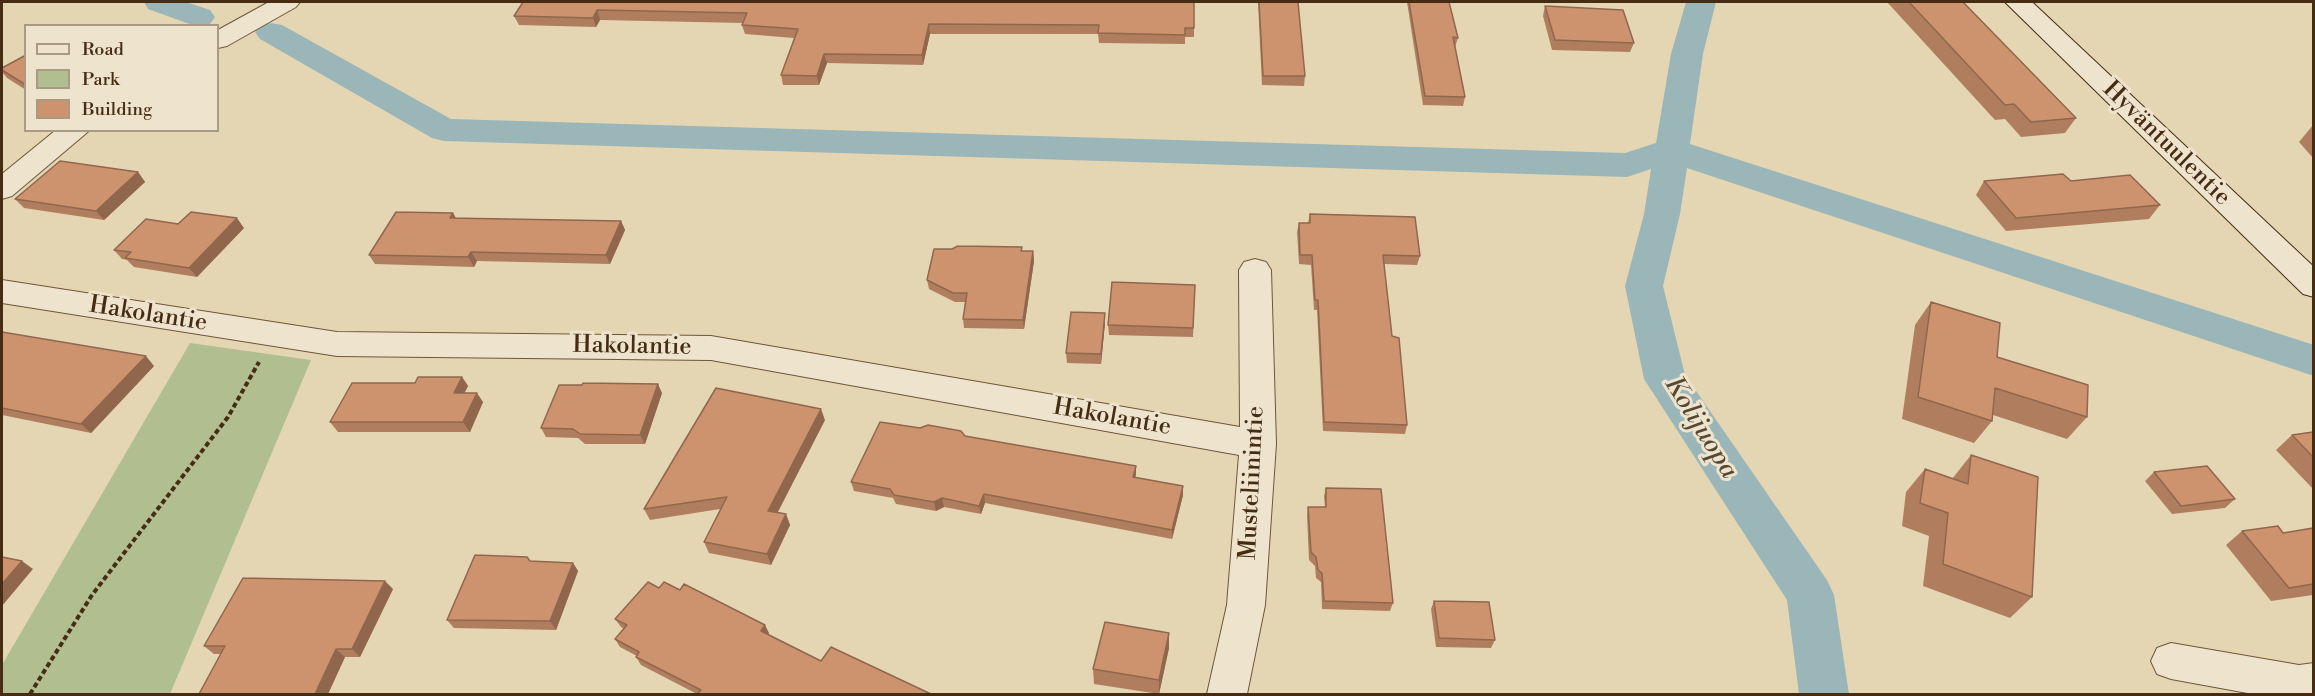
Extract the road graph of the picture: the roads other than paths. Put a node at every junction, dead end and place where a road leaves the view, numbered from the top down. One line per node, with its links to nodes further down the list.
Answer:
1 (287, 2): 3 (street)
2 (2018, 2): 7 (street, Hyväntuulentie)
3 (219, 39)
4 (73, 132): 5 (street)
5 (2, 189)
6 (1255, 270): 9 (street, Musteliinintie)
7 (2313, 286)
8 (2, 292): 9 (street, Hakolantie)
9 (1258, 444): 12 (street, Musteliinintie)
10 (2171, 661): 11 (street)
11 (2313, 682)
12 (1227, 694)

